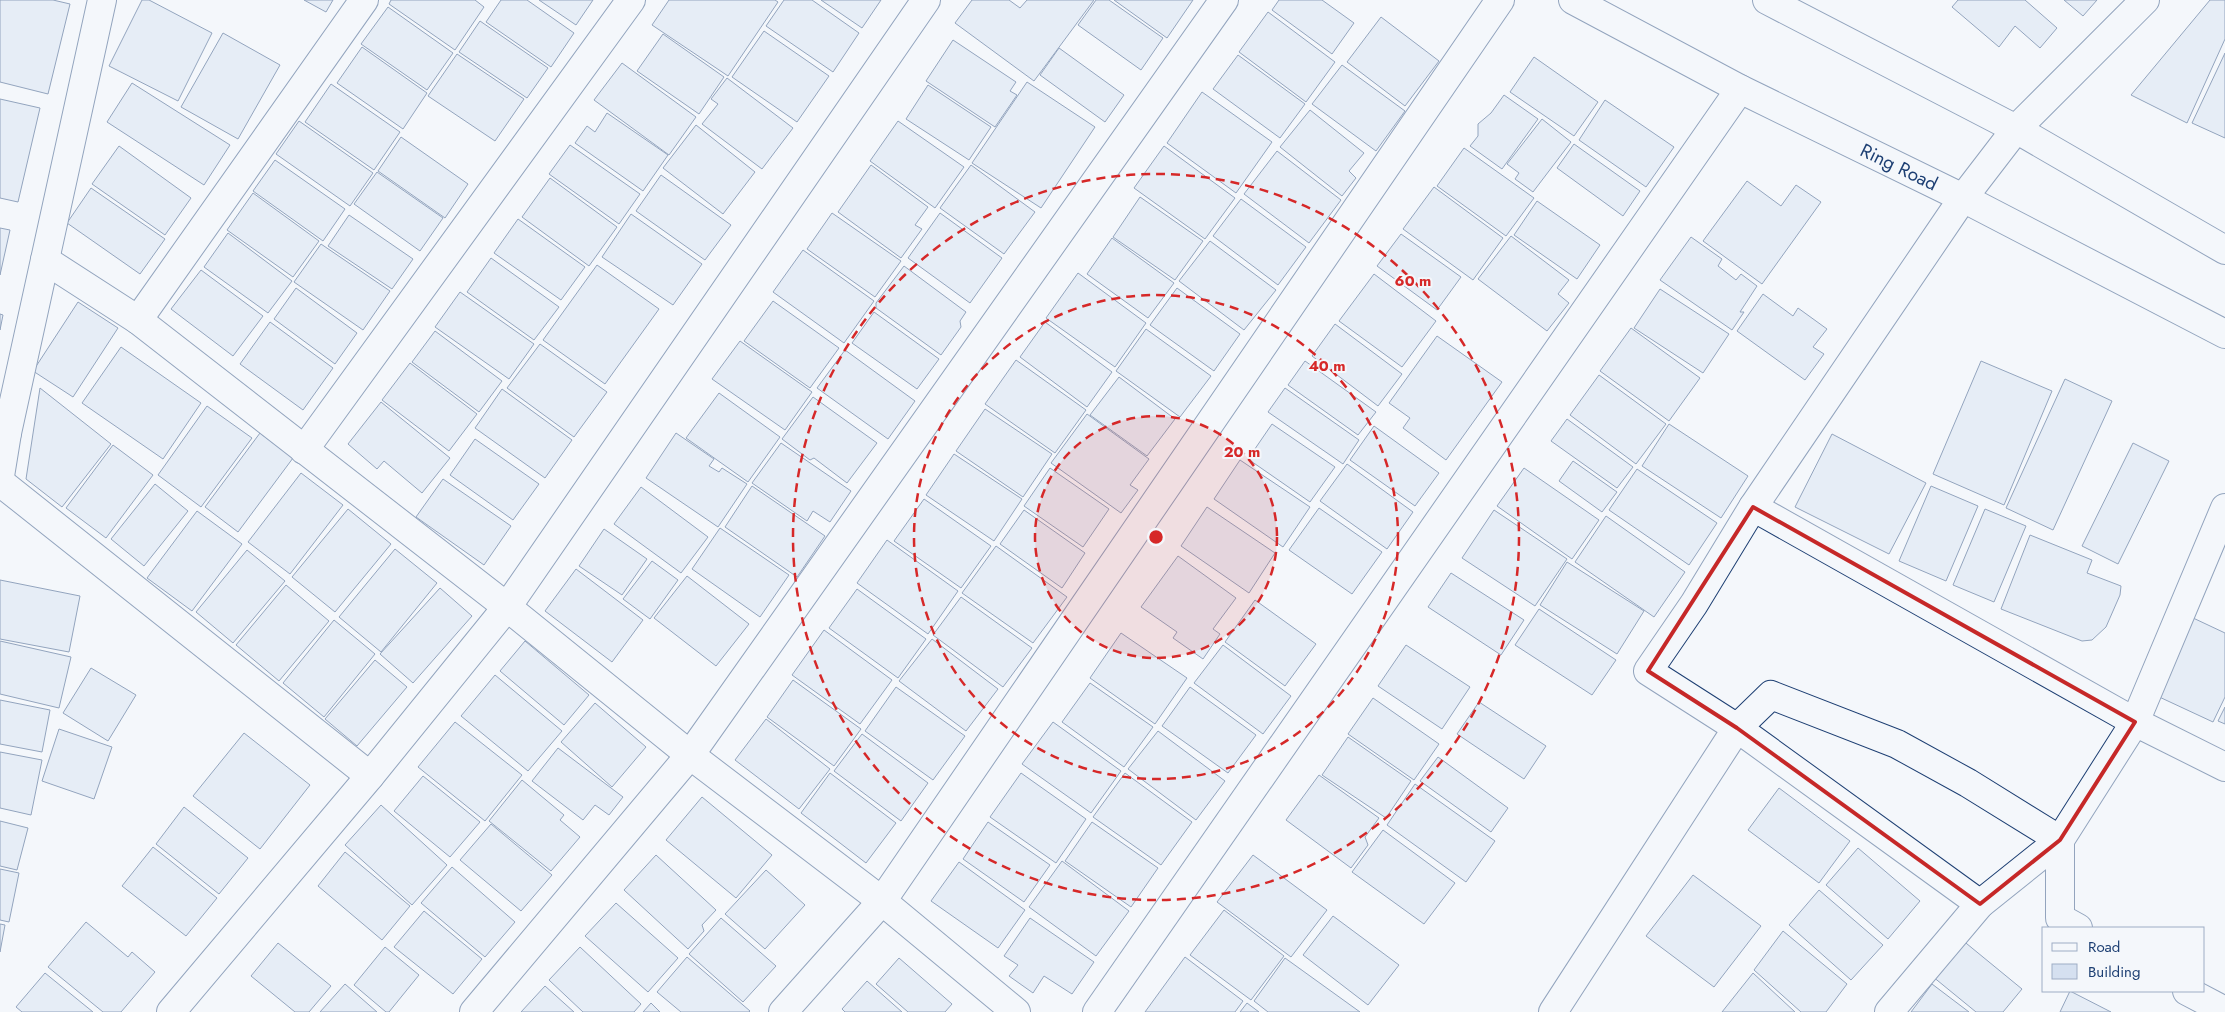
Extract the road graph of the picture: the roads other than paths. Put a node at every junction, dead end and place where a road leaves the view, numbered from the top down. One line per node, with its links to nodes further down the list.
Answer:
1 (102, 0): 14 (main road)
2 (364, 0): 15 (main road)
3 (631, 0): 18 (main road)
4 (926, 0): 23 (main road)
5 (1224, 0): 26 (main road)
6 (1500, 0): 30 (main road)
7 (1573, 0): 10 (main road, Ring Road)
8 (2145, 0): 11 (main road)
9 (1770, 1): 11 (main road)
10 (1740, 89): 12 (main road, Ring Road); 39 (main road)
11 (2016, 129): 12 (main road); 13 (main road)
12 (1963, 198): 16 (main road, Ring Road); 21 (main road)
13 (2225, 250)
14 (45, 260): 15 (main road); 17 (main road)
15 (138, 320): 18 (main road)
16 (2225, 334)
17 (4, 433): 19 (main road)
18 (304, 450): 23 (main road)
19 (0, 476)
20 (0, 482): 28 (main road)
21 (1753, 507): 24 (main road); 25 (main road)
22 (2225, 508): 24 (main road)
23 (508, 607): 26 (main road); 28 (main road)
24 (2136, 722): 27 (main road); 29 (main road)
25 (1737, 728): 29 (main road); 31 (main road); 40 (main road)
26 (690, 755): 30 (main road); 36 (main road)
27 (2225, 767)
28 (370, 776): 35 (main road)
29 (2060, 840): 31 (main road); 32 (main road)
30 (882, 900): 37 (main road); 38 (main road)
31 (1980, 904): 41 (main road)
32 (2076, 927)
33 (2189, 992): 34 (main road)
34 (2225, 1011)
35 (170, 1012)
36 (474, 1012)
37 (783, 1012)
38 (1016, 1012)
39 (1097, 1012)
40 (1553, 1012)
41 (1889, 1012)

